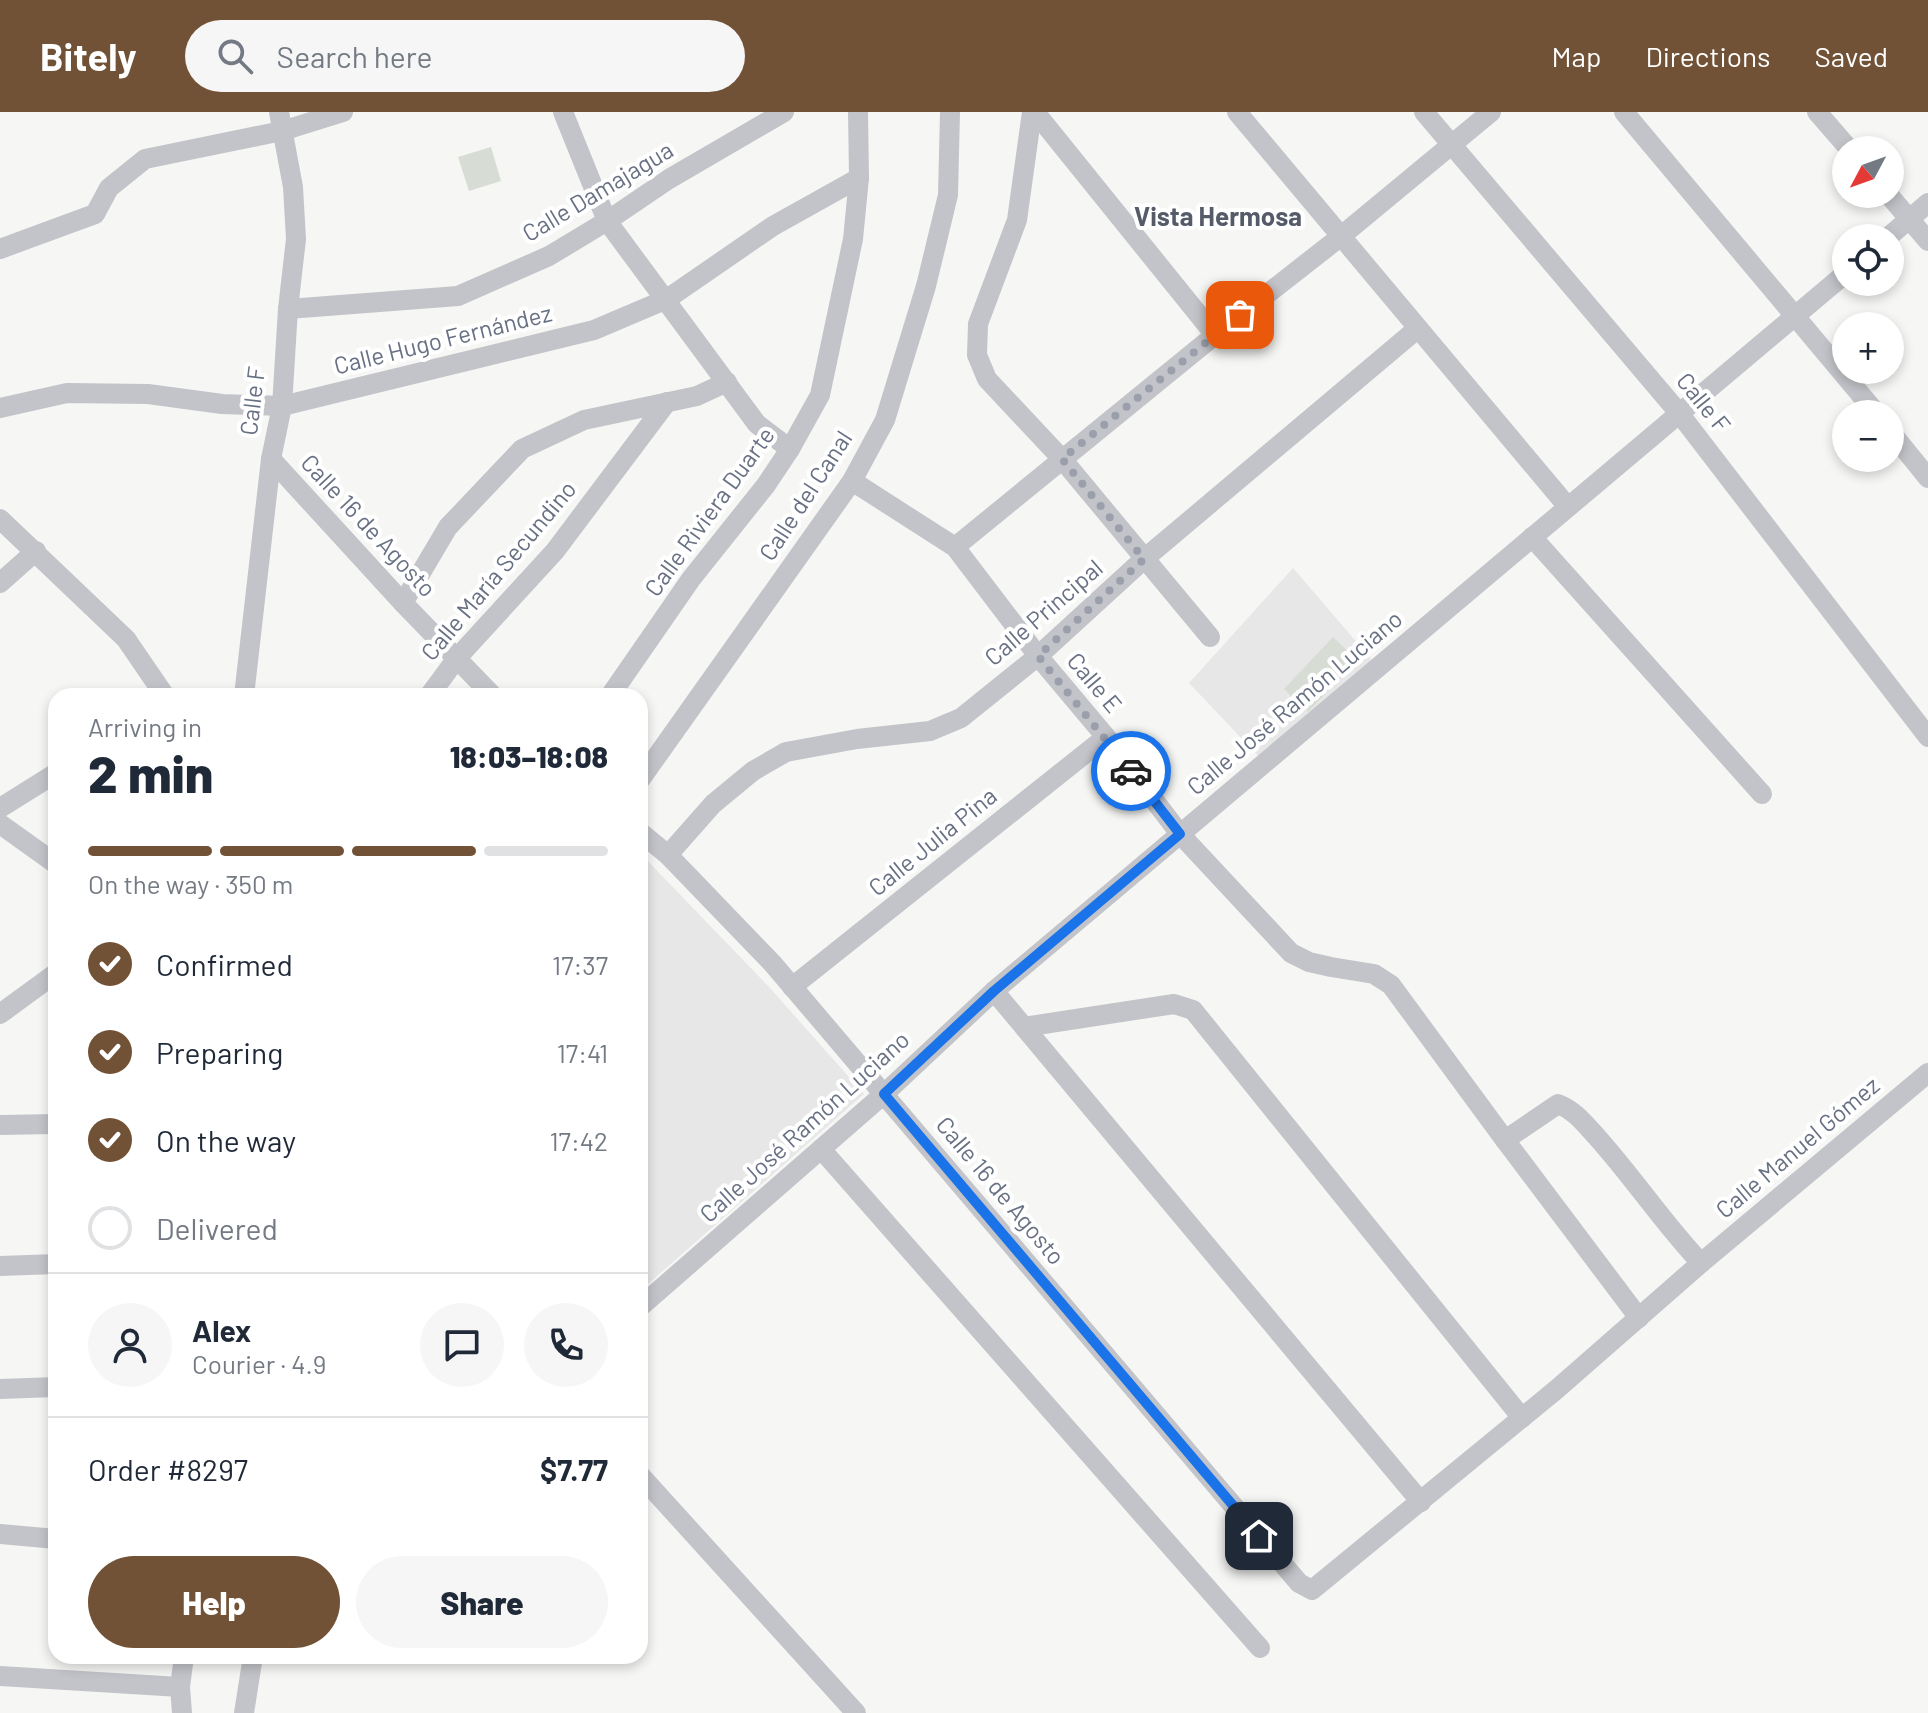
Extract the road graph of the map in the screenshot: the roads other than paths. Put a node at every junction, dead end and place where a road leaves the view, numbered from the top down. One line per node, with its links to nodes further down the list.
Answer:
1 (343, 112): 13 (street)
2 (563, 112): 20 (street)
3 (784, 112): 12 (street, Calle Damajagua)
4 (858, 112): 16 (street, Calle Riviera Duarte)
5 (950, 112): 42 (street, Calle del Canal)
6 (1034, 112): 30 (street); 40 (street)
7 (1237, 112): 22 (street)
8 (1424, 112): 15 (street, Calle F)
9 (1491, 112): 15 (street)
10 (1624, 112): 28 (street)
11 (1817, 112): 14 (street)
12 (757, 119): 20 (street, Calle Damajagua)
13 (281, 121): 24 (street); 27 (street, Calle F)
14 (1838, 136)
15 (1451, 146): 22 (street); 36 (street, Calle F)
16 (859, 178): 26 (street, Calle Hugo Fernández); 38 (street, Calle Riviera Duarte)
17 (1928, 203): 19 (street)
18 (1900, 208): 19 (street)
19 (1910, 219): 21 (street); 23 (street)
20 (607, 221): 26 (street); 27 (street, Calle Damajagua)
21 (1904, 224)
22 (1340, 237): 29 (street); 30 (street)
23 (1928, 241)
24 (0, 249)
25 (1832, 285): 28 (street, Calle José Ramón Luciano)
26 (667, 299): 31 (street); 34 (street, Calle Hugo Fernández)
27 (288, 309): 34 (street, Calle F)
28 (1796, 315): 32 (street); 36 (street, Calle José Ramón Luciano)
29 (1417, 329): 43 (street); 48 (street, Calle Principal)
30 (1215, 335): 40 (street)
31 (727, 382): 33 (street); 38 (street)
32 (1866, 400)
33 (667, 402): 50 (street); 53 (street, Calle María Secundino)
34 (282, 406): 35 (street, Calle Hugo Fernández); 39 (street, Calle F)
35 (0, 408)
36 (1679, 413): 43 (street, Calle José Ramón Luciano); 60 (street, Calle F)
37 (1904, 448): 41 (street)
38 (790, 449): 58 (street, Calle Riviera Duarte)
39 (271, 459): 50 (street, Calle 16 de Agosto); 55 (street, Calle F)
40 (1062, 459): 46 (street); 48 (street)
41 (1928, 478)
42 (852, 481): 46 (street, Calle E); 61 (street, Calle del Canal)
43 (1568, 507): 45 (street, Calle José Ramón Luciano)
44 (0, 519): 47 (street)
45 (1532, 537): 63 (street); 66 (street, Calle José Ramón Luciano)
46 (955, 547): 52 (street, Calle E)
47 (36, 551): 49 (street); 54 (street)
48 (1144, 559): 51 (street); 52 (street, Calle Principal)
49 (0, 583)
50 (403, 603): 53 (street, Calle 16 de Agosto)
51 (1210, 637)
52 (1038, 656): 59 (street, Calle E); 68 (street, Calle Principal)
53 (457, 658): 56 (street, Calle María Secundino); 57 (street, Calle 16 de Agosto)
54 (160, 688)
55 (245, 688)
56 (435, 688)
57 (485, 688)
58 (616, 688)
59 (1106, 737): 66 (street, Calle E); 71 (street, Calle Julia Pina)
60 (1928, 737)
61 (648, 769)
62 (48, 778): 64 (street)
63 (1762, 794)
64 (0, 808)
65 (0, 824): 69 (street)
66 (1180, 834): 72 (street, Calle José Ramón Luciano); 79 (street, Calle E)
67 (648, 839): 68 (street, Calle 16 de Agosto)
68 (668, 855): 71 (street, Calle 16 de Agosto)
69 (48, 858)
70 (48, 979): 73 (street)
71 (792, 987): 76 (street, Calle 16 de Agosto)
72 (994, 991): 74 (street); 76 (street, Calle José Ramón Luciano)
73 (0, 1014)
74 (1024, 1027): 88 (street); 90 (street)
75 (1928, 1073): 81 (street, Calle Manuel Gómez)
76 (884, 1094): 80 (street, Calle José Ramón Luciano); 93 (street, Calle 16 de Agosto)
77 (48, 1124): 78 (street)
78 (0, 1125)
79 (1505, 1140): 81 (street); 85 (street, Calle E)
80 (821, 1149): 84 (street, Calle José Ramón Luciano); 94 (street)
81 (1701, 1263): 85 (street, Calle Manuel Gómez)
82 (48, 1264): 83 (street)
83 (0, 1266)
84 (648, 1300)
85 (1639, 1318): 88 (street, Calle Manuel Gómez)
86 (48, 1387): 87 (street)
87 (0, 1389)
88 (1522, 1418): 90 (street, Calle Manuel Gómez)
89 (648, 1484): 101 (street)
90 (1421, 1502): 93 (street, Calle Manuel Gómez)
91 (0, 1534): 92 (street)
92 (48, 1538)
93 (1312, 1590)
94 (1260, 1648)
95 (183, 1664): 98 (street)
96 (252, 1664): 100 (street)
97 (0, 1676): 98 (street)
98 (180, 1687): 99 (street)
99 (182, 1713)
100 (244, 1713)
101 (856, 1713)

